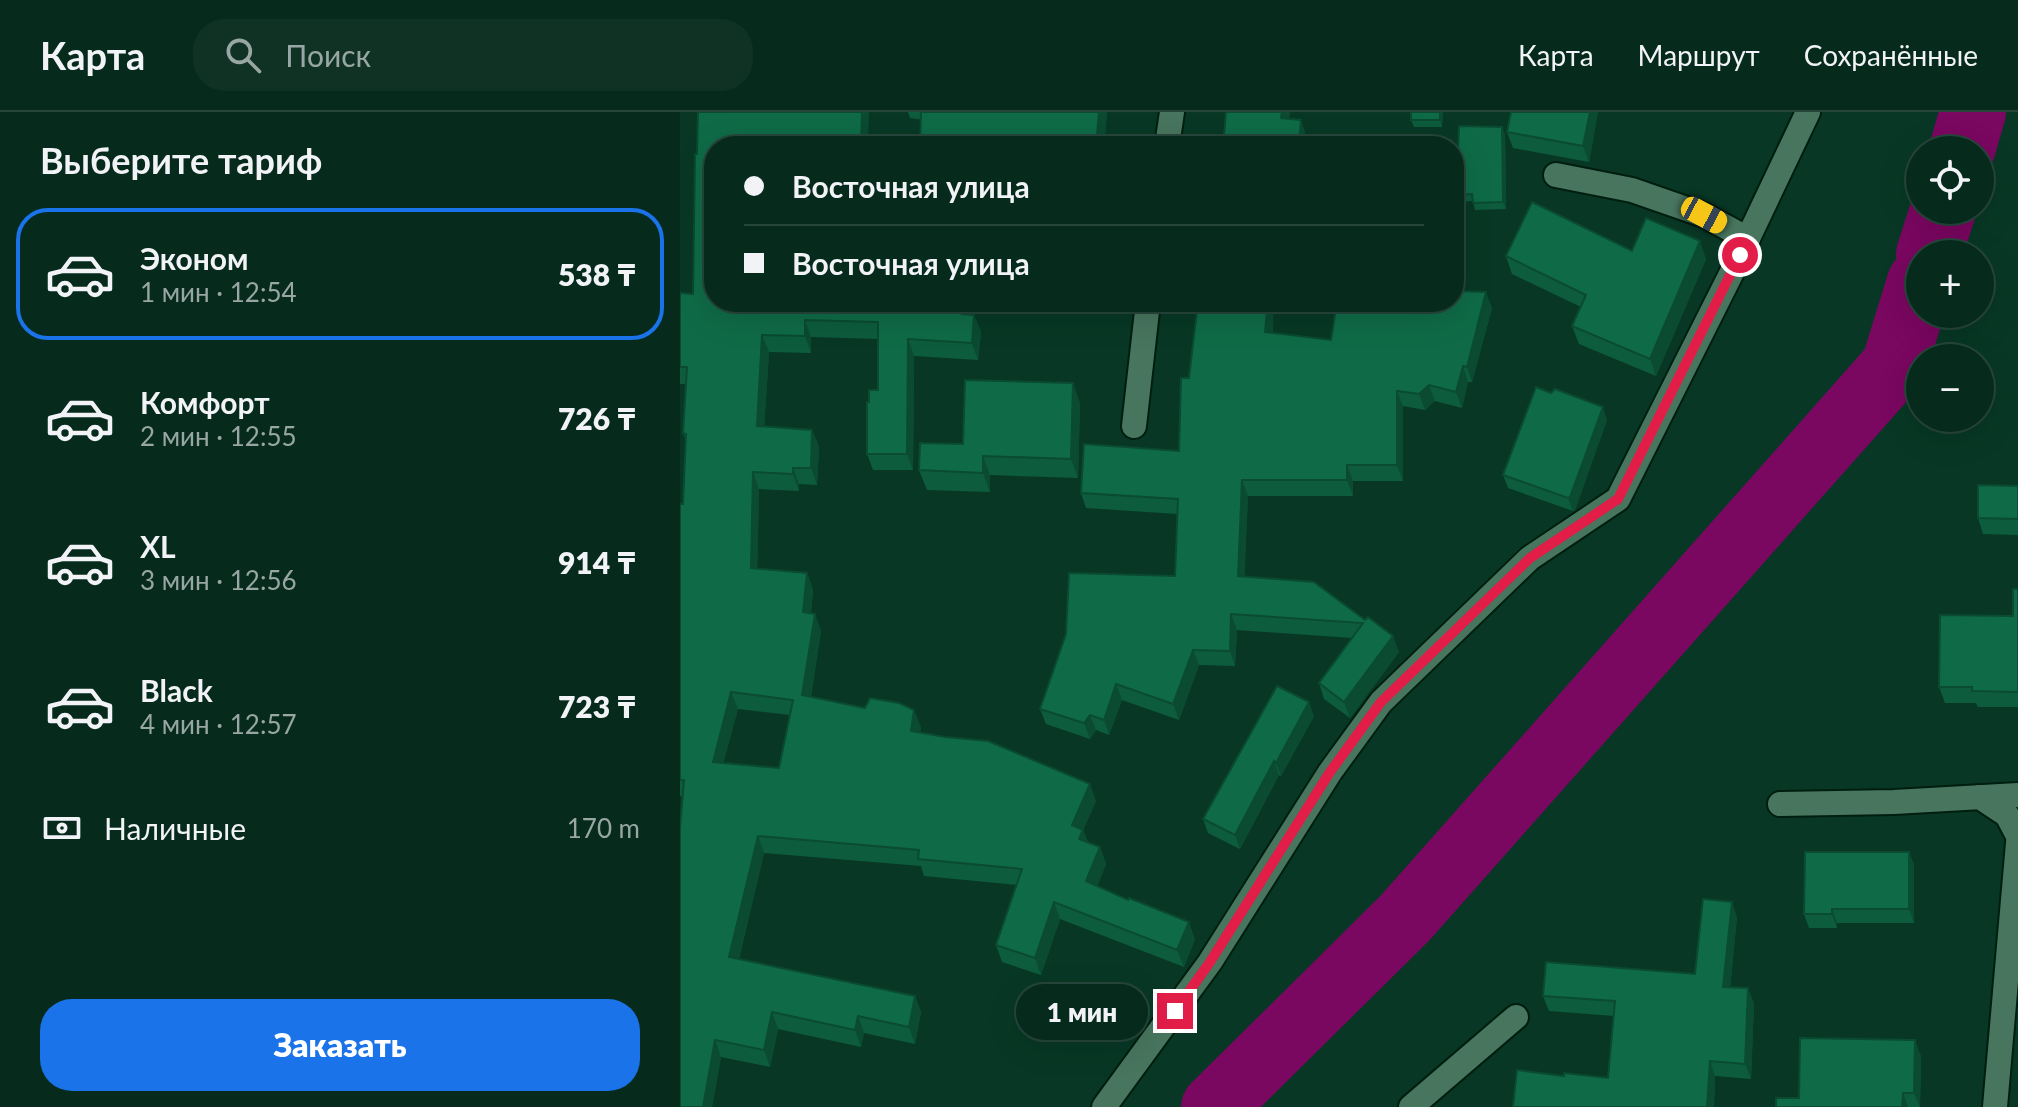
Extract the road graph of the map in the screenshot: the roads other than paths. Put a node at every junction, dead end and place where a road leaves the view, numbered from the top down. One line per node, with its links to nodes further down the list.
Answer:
1 (1172, 112): 3 (street)
2 (1808, 112): 5 (street)
3 (1168, 136)
4 (1556, 175): 5 (street)
5 (1748, 239): 14 (street)
6 (1147, 312): 7 (street)
7 (1134, 426)
8 (2018, 795): 9 (street)
9 (1980, 797): 10 (street); 11 (street)
10 (1780, 804)
11 (2018, 836)
12 (2018, 843): 16 (street)
13 (1516, 1017): 15 (street)
14 (1104, 1107)
15 (1411, 1107)
16 (1995, 1107)

